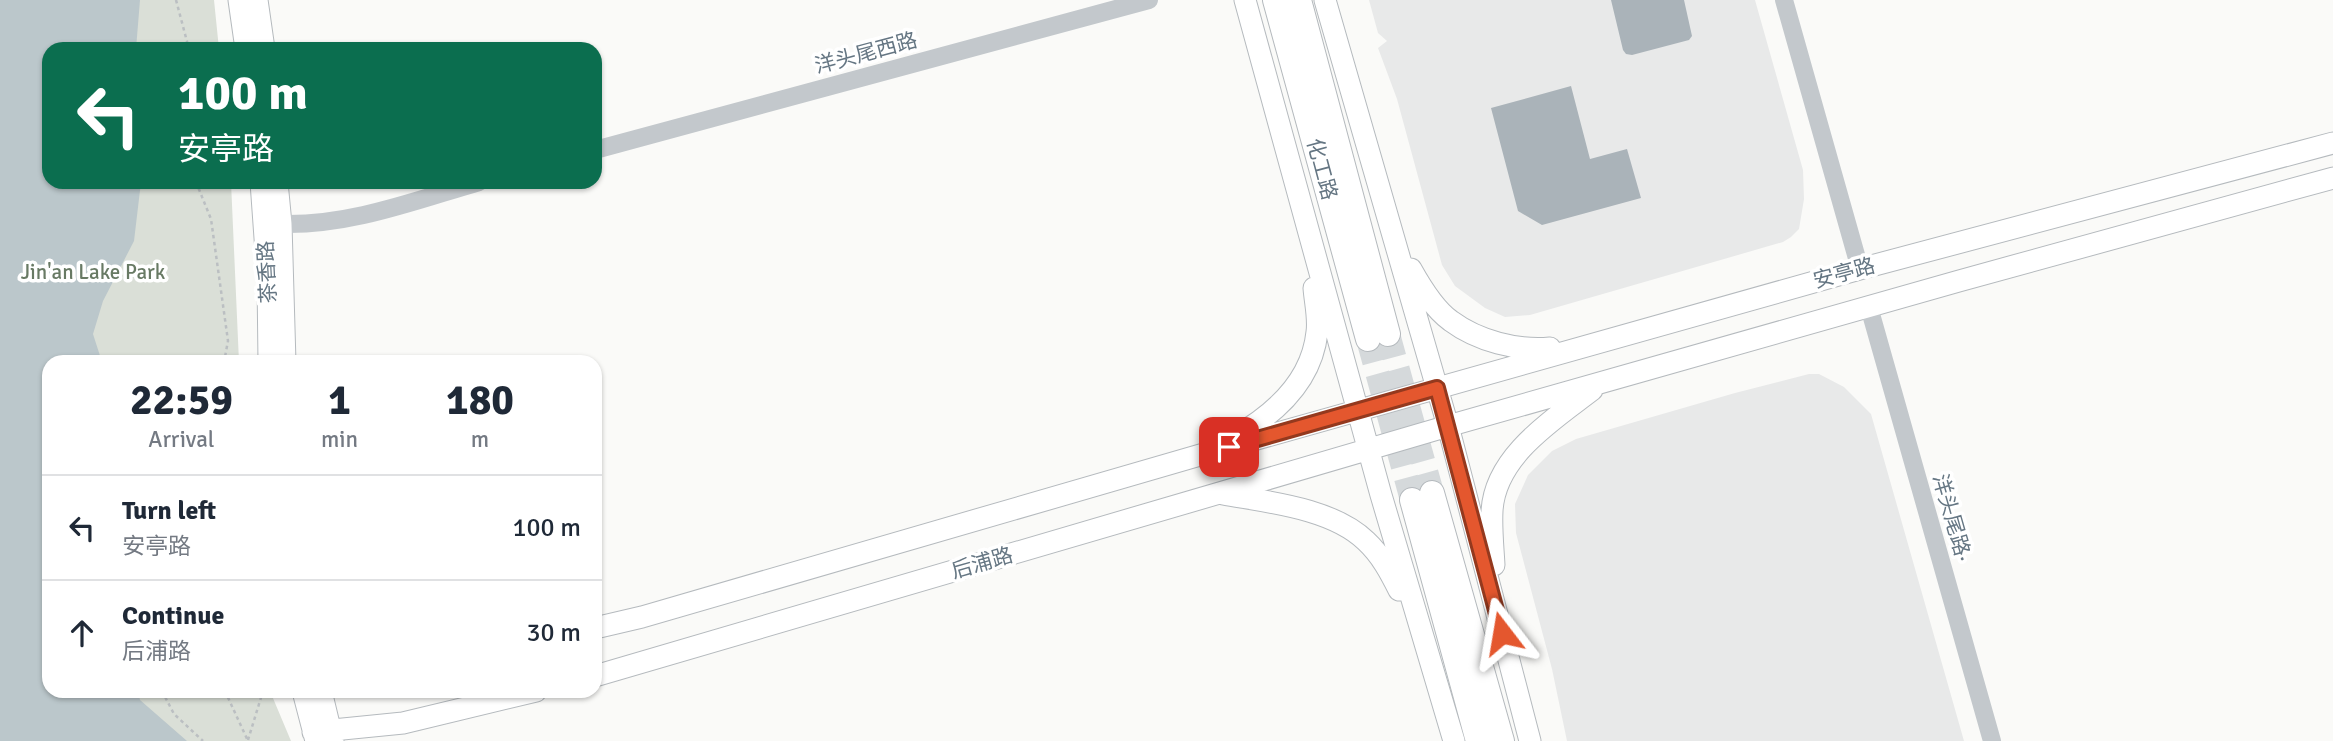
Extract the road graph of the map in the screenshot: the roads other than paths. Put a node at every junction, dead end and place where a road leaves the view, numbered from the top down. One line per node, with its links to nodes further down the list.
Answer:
1 (239, 0): 9 (main road)
2 (257, 0): 10 (main road)
3 (1149, 0): 12 (street, 洋头尾西路)
4 (1245, 0): 18 (main road)
5 (1275, 0): 6 (highway, 化工路)
6 (1299, 0)
7 (1325, 0): 19 (main road)
8 (1784, 0): 20 (street)
9 (245, 42)
10 (263, 42)
11 (2333, 143): 20 (main road, 安亭路)
12 (602, 148)
13 (2333, 178): 21 (main road, 安亭路)
14 (261, 189): 23 (main road, 茶香路)
15 (278, 189): 17 (main road, 茶香路)
16 (456, 189): 17 (street)
17 (281, 223): 24 (main road, 茶香路)
18 (1309, 234): 27 (main road); 30 (main road)
19 (1396, 245): 22 (main road); 26 (main road)
20 (1860, 269): 22 (main road, 安亭路)
21 (1869, 307): 25 (main road, 安亭路); 44 (street, 洋头尾路·)
22 (1590, 345): 26 (main road, 安亭路)
23 (270, 355)
24 (285, 355)
25 (1601, 383): 28 (main road, 安亭路); 32 (main road)
26 (1437, 388): 27 (main road, 安亭路); 28 (main road)
27 (1357, 411): 29 (main road); 30 (main road, 后浦路)
28 (1448, 426): 29 (main road, 安亭路); 32 (main road)
29 (1368, 450): 31 (main road, 后浦路); 34 (main road)
30 (1207, 453): 33 (main road, 后浦路)
31 (1217, 492): 34 (main road); 35 (main road, 后浦路)
32 (1495, 606): 43 (main road)
33 (602, 626)
34 (1421, 630): 40 (main road)
35 (602, 674)
36 (306, 698): 39 (main road)
37 (321, 698): 39 (main road)
38 (508, 698): 39 (main road)
39 (323, 736)
40 (1454, 741)
41 (1478, 741): 42 (highway)
42 (1502, 741)
43 (1530, 741)
44 (1992, 741)

